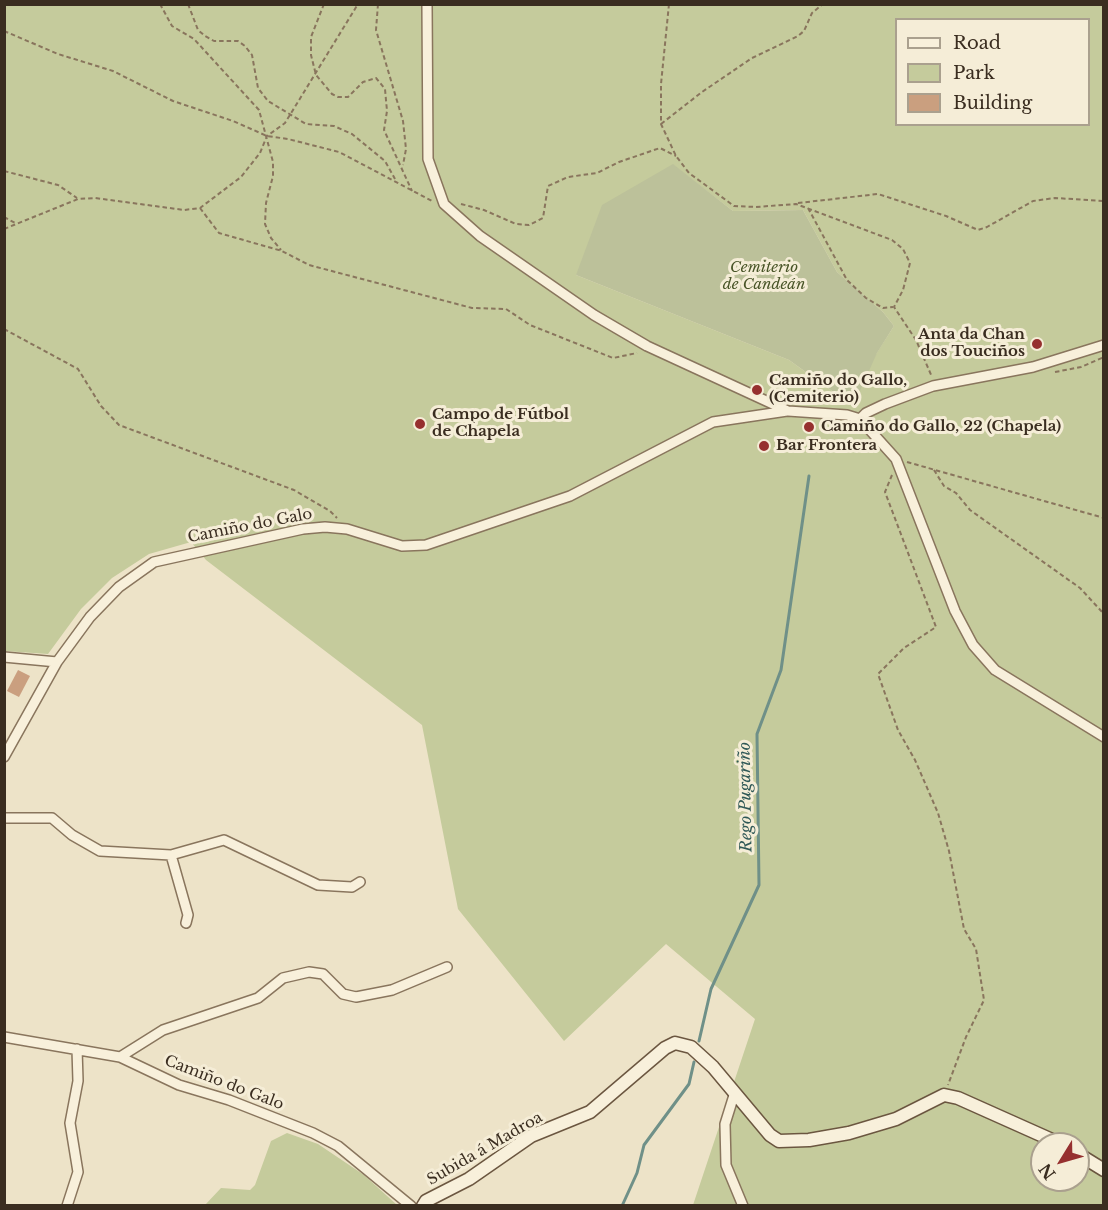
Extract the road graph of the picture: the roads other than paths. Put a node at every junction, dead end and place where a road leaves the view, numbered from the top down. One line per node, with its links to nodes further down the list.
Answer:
1 (427, 4): 3 (street)
2 (1104, 345): 4 (street)
3 (788, 411): 4 (street); 6 (street, Camiño do Galo)
4 (860, 419): 7 (street)
5 (4, 657): 6 (street)
6 (57, 662): 8 (street, Camiño do Galo)
7 (1104, 737)
8 (4, 757)
9 (4, 818): 10 (street)
10 (171, 855): 11 (street); 12 (street)
11 (360, 882)
12 (186, 924)
13 (447, 967): 16 (street)
14 (4, 1037): 15 (street, Camiño do Galo)
15 (77, 1049): 16 (street, Camiño do Galo); 21 (street)
16 (120, 1057): 22 (street, Camiño do Galo)
17 (735, 1092): 18 (street, Subida á Madroa); 23 (street, Subida á Madroa); 24 (street)
18 (1034, 1132)
19 (1090, 1161): 20 (street)
20 (1104, 1170)
21 (67, 1206)
22 (411, 1206)
23 (423, 1206)
24 (743, 1206)

